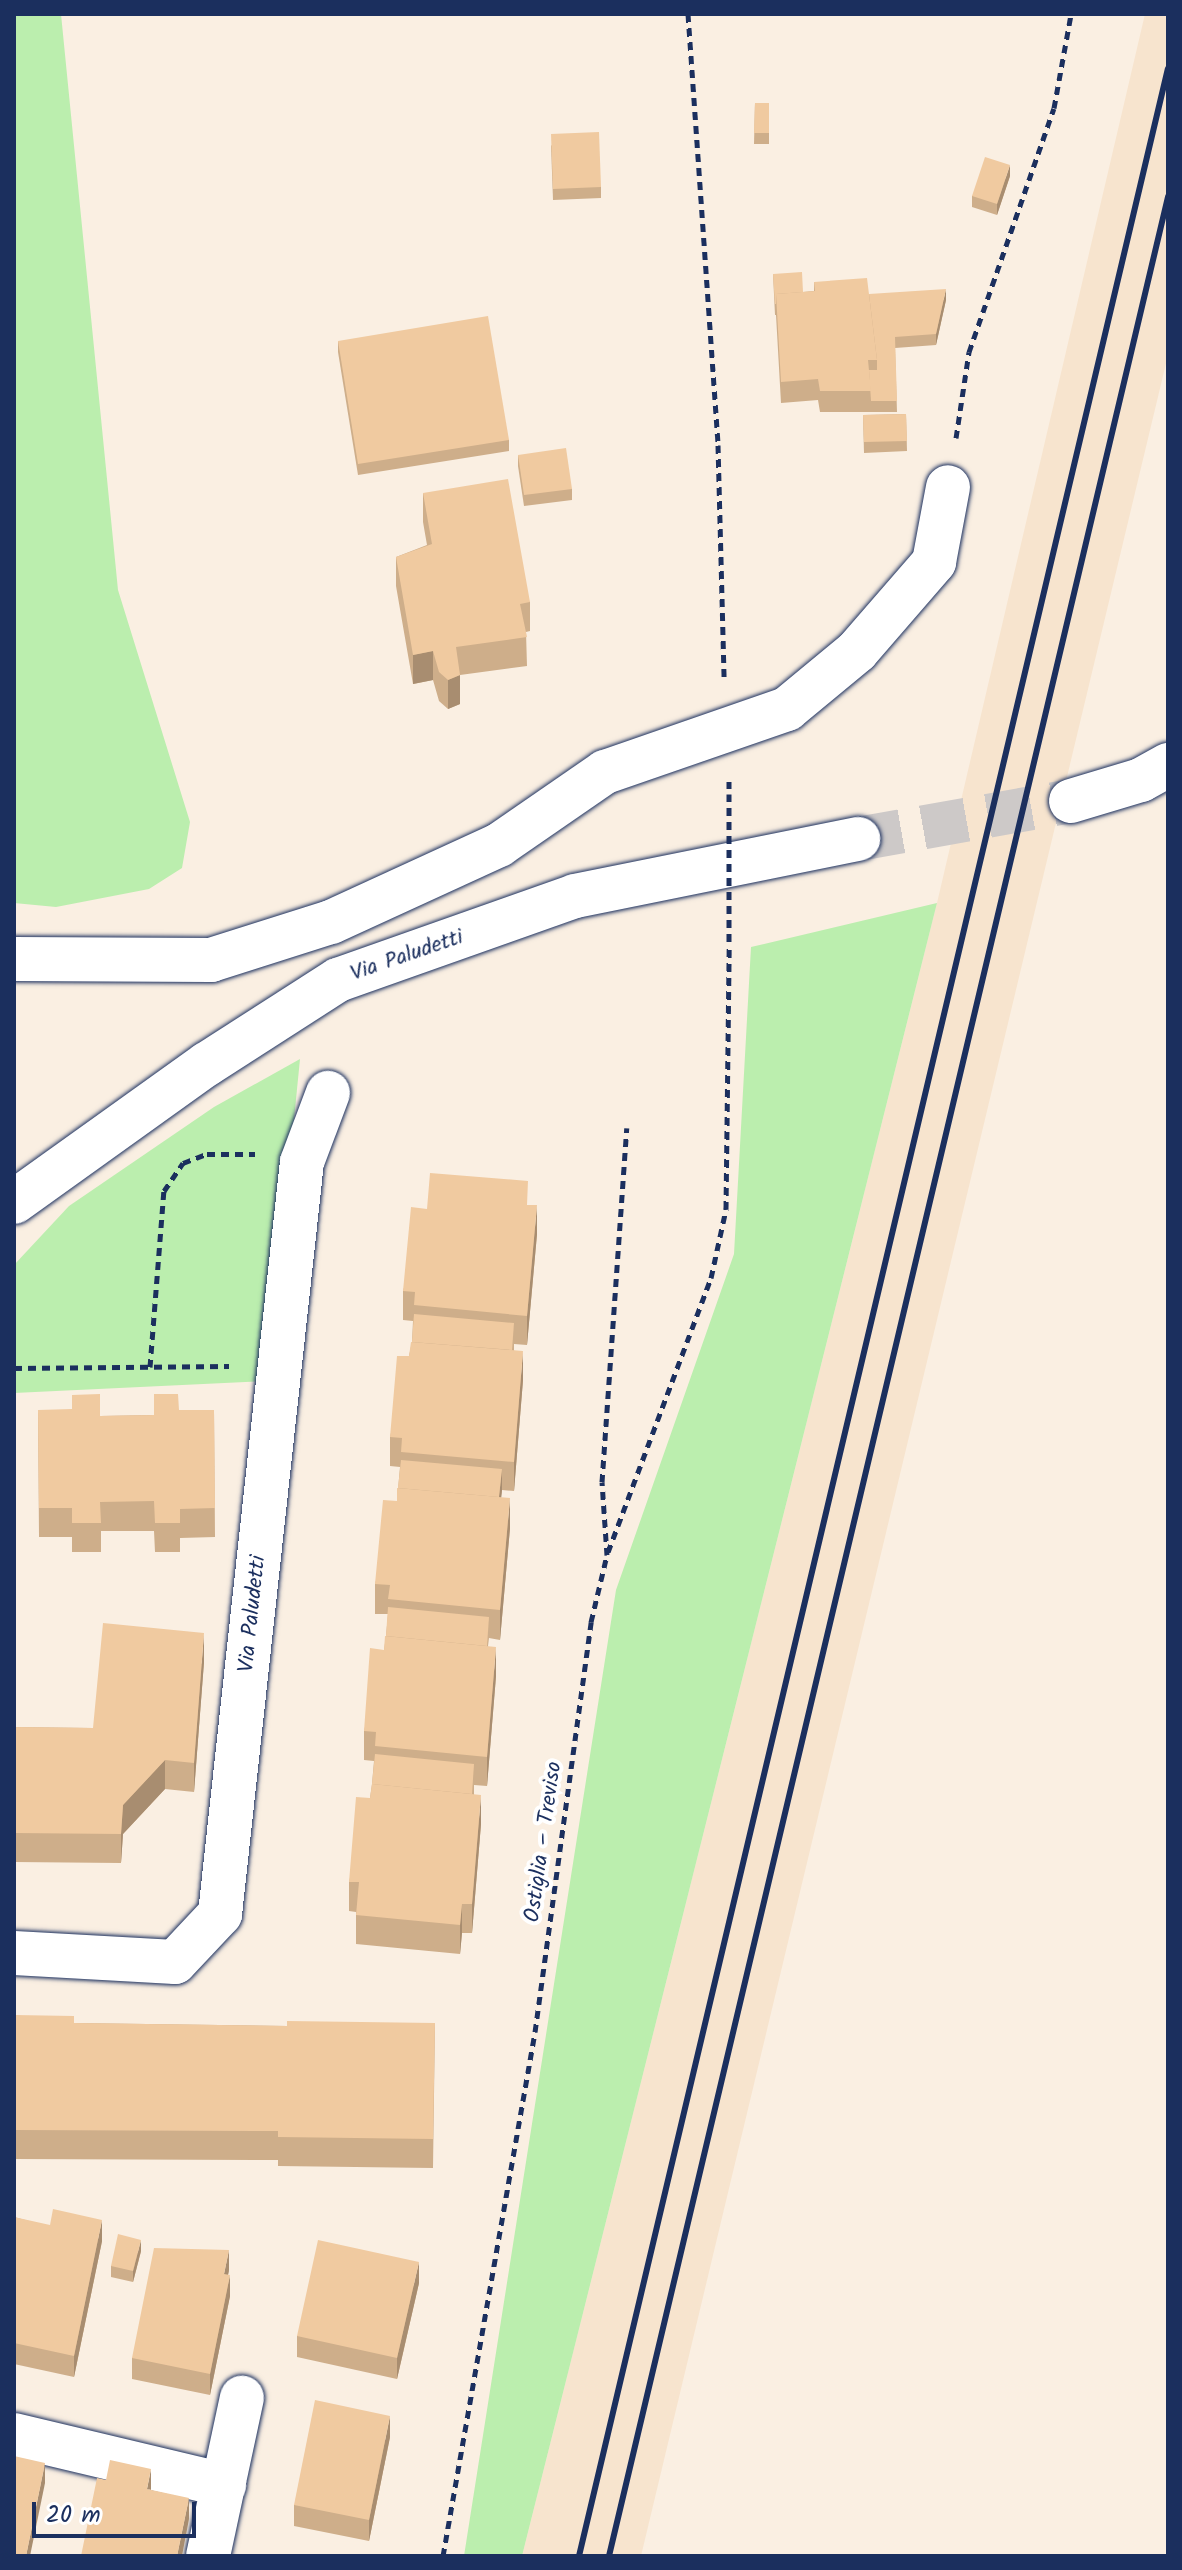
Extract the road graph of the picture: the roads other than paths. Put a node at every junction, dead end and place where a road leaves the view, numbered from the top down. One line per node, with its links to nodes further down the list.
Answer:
1 (948, 487): 5 (street)
2 (1168, 765): 3 (street)
3 (1071, 801)
4 (858, 839): 7 (street, Via Paludetti)
5 (14, 959)
6 (328, 1093): 8 (street, Via Paludetti)
7 (14, 1202)
8 (14, 1953)
9 (242, 2398): 11 (street)
10 (14, 2435): 11 (street)
11 (224, 2485): 12 (street)
12 (208, 2556)

